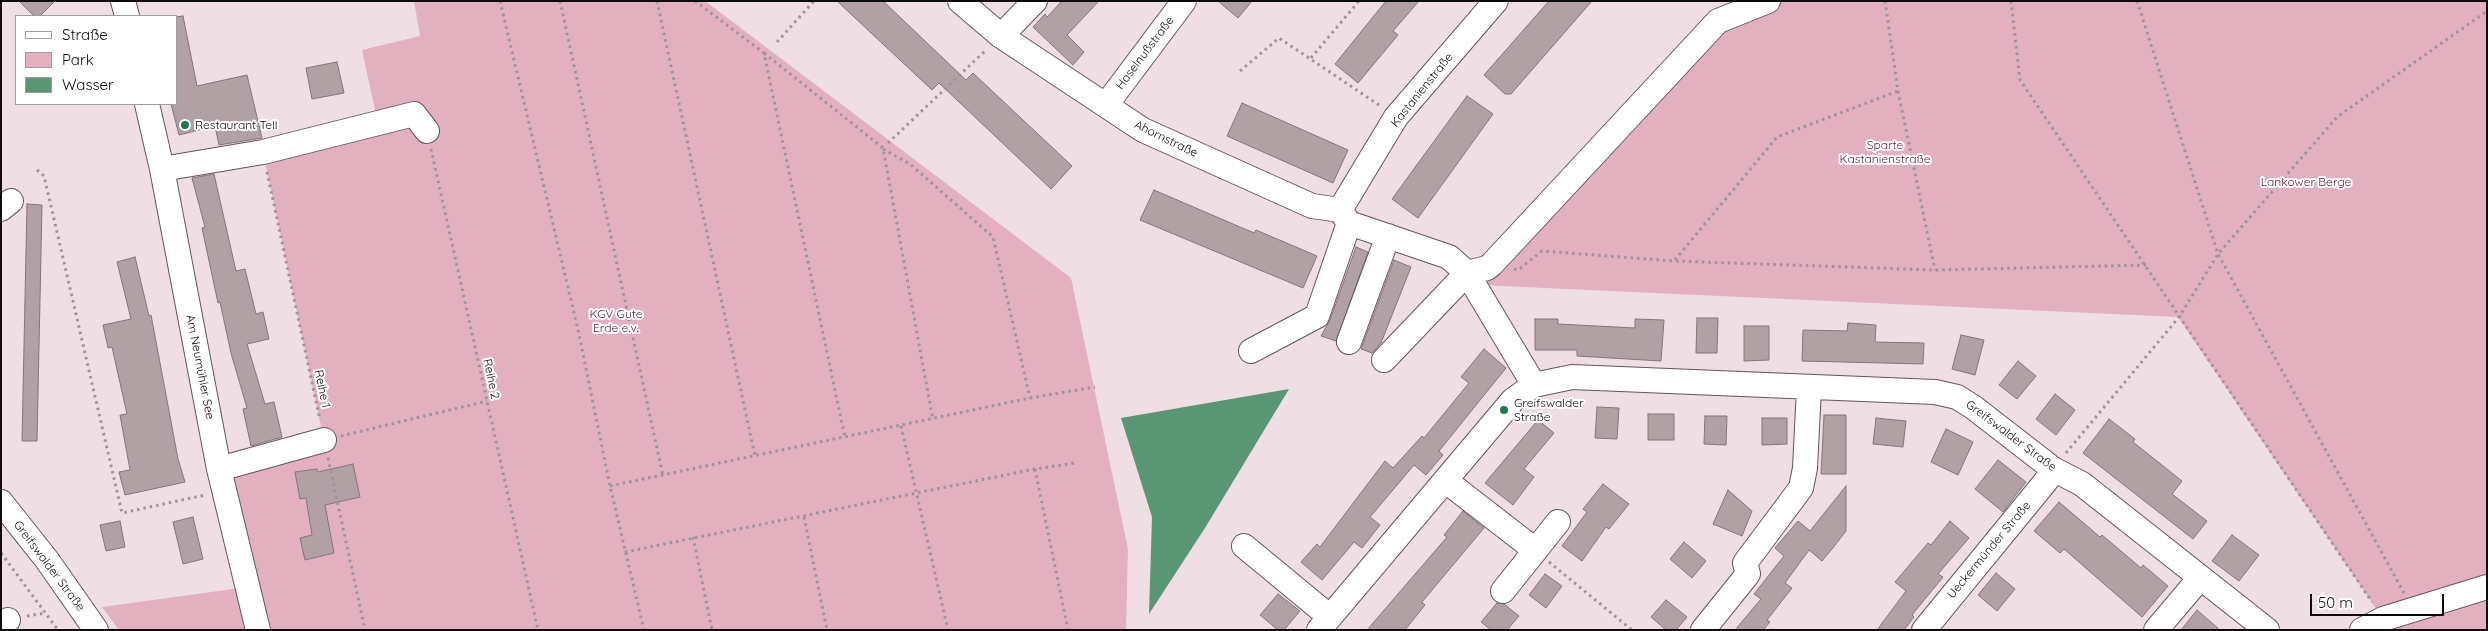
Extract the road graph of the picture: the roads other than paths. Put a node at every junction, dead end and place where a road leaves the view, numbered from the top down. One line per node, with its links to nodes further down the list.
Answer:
1 (123, 1): 7 (street)
2 (960, 1): 8 (street, Ahornstraße)
3 (1035, 1): 8 (street)
4 (1184, 1): 10 (street, Haselnußstraße)
5 (1496, 1): 13 (street, Kastanienstraße)
6 (1768, 1): 15 (street)
7 (126, 15)
8 (1002, 36): 10 (street, Ahornstraße)
9 (147, 105): 12 (street, Am Neumühler See)
10 (1106, 105): 13 (street, Ahornstraße)
11 (427, 131): 12 (street)
12 (162, 170): 23 (street, Am Neumühler See)
13 (1345, 216): 14 (street, Ahornstraße); 17 (street, Kastanienstraße)
14 (1388, 236): 15 (street, Ahornstraße); 16 (street)
15 (1467, 273): 18 (street); 19 (street, Ahornstraße)
16 (1349, 342)
17 (1251, 351)
18 (1384, 360)
19 (1534, 384): 20 (street, Greifswalder Straße); 24 (street)
20 (1809, 388): 22 (street, Greifswalder Straße); 36 (street)
21 (324, 440): 23 (street)
22 (2053, 469): 29 (street, Greifswalder Straße); 37 (street, Ueckermünder Straße)
23 (221, 480): 35 (street, Am Neumühler See)
24 (1446, 481): 28 (street); 32 (street)
25 (1, 502): 34 (street, Greifswalder Straße)
26 (1558, 522): 28 (street)
27 (1244, 546): 32 (street)
28 (1535, 550): 31 (street)
29 (2200, 578): 38 (street); 39 (street, Greifswalder Straße)
30 (2487, 587): 33 (street)
31 (1503, 590)
32 (1325, 623)
33 (2382, 624): 40 (street)
34 (96, 630)
35 (258, 630)
36 (1703, 630)
37 (1924, 630)
38 (2156, 630)
39 (2267, 630)
40 (2362, 630)

